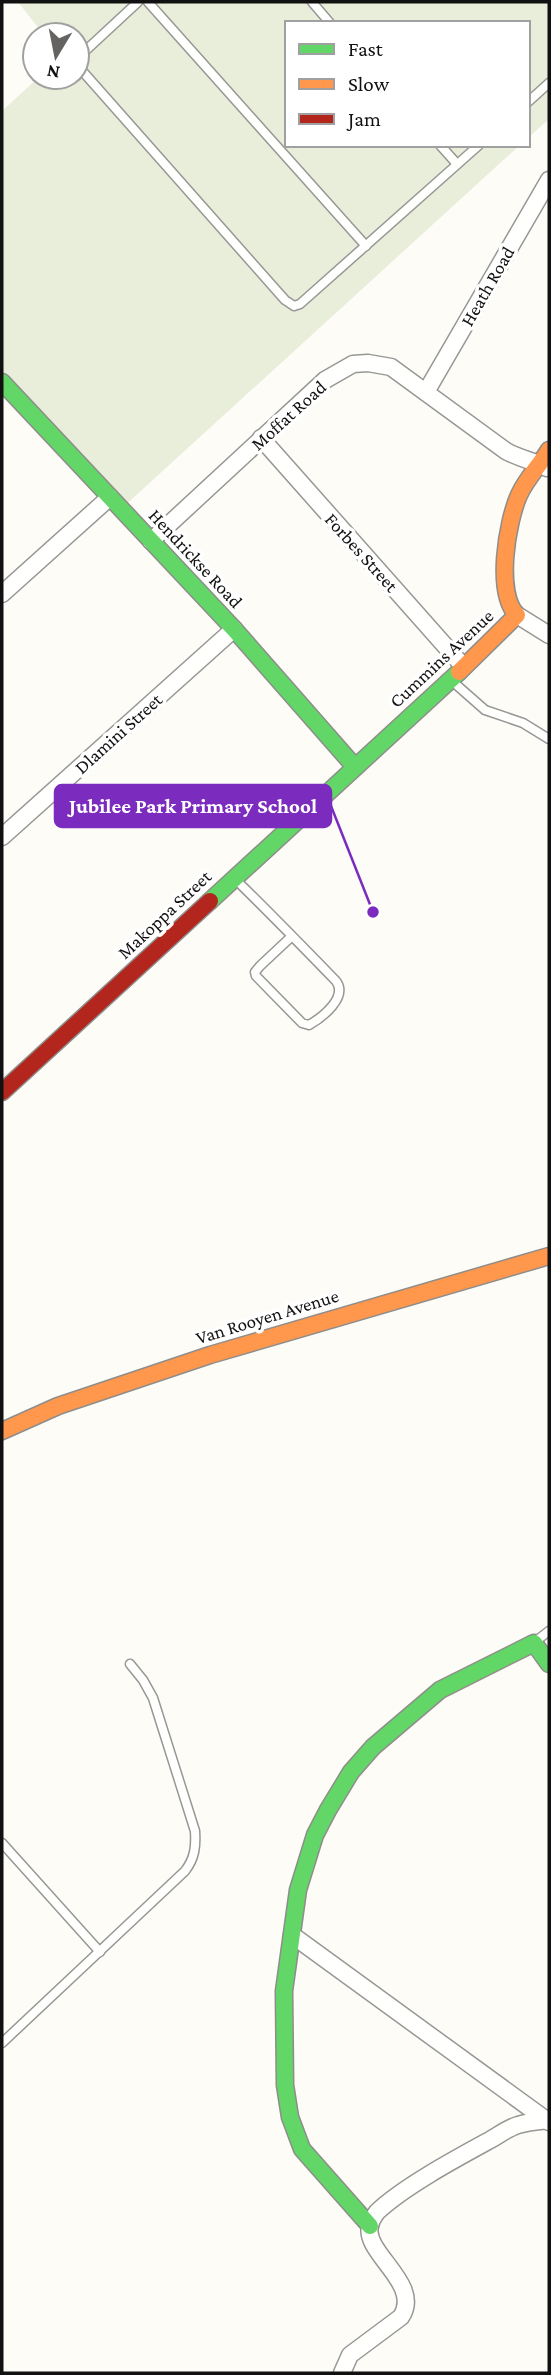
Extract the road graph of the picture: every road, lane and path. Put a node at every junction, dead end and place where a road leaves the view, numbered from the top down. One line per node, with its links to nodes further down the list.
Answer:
1 (138, 2): 5 (lane)
2 (148, 2): 13 (lane)
3 (312, 2): 4 (lane)
4 (328, 21)
5 (91, 46)
6 (91, 79): 13 (lane)
7 (549, 83): 8 (lane)
8 (530, 100)
9 (442, 147): 11 (lane)
10 (477, 147): 11 (lane)
11 (457, 164): 13 (lane)
12 (549, 180): 15 (street, Heath Road)
13 (366, 246)
14 (2, 382): 18 (street, Hendrickse Road)
15 (426, 392): 16 (street, Moffat Road); 17 (street, Moffat Road)
16 (261, 438): 19 (street, Moffat Road); 24 (street, Forbes Street)
17 (546, 461): 21 (street, Cummins Avenue)
18 (110, 498): 19 (street, Hendrickse Road); 20 (street)
19 (151, 541): 22 (street, Hendrickse Road)
20 (2, 594)
21 (517, 615): 23 (street); 24 (street, Cummins Avenue)
22 (234, 629): 27 (street, Hendrickse Road); 28 (street, Dlamini Street)
23 (549, 635)
24 (463, 666): 25 (street, Cummins Avenue)
25 (450, 679): 26 (lane); 27 (street, Cummins Avenue)
26 (549, 739)
27 (355, 767): 29 (street, Makoppa Street)
28 (2, 837)
29 (234, 878): 30 (lane); 31 (street, Makoppa Street)
30 (292, 936): 30 (lane)
31 (2, 1092)
32 (549, 1256): 33 (street, Van Rooyen Avenue)
33 (2, 1431)
34 (549, 1631): 35 (lane)
35 (534, 1643): 37 (street); 39 (street)
36 (130, 1664): 40 (lane)
37 (549, 1664)
38 (2, 1843): 40 (lane)
39 (292, 1935): 42 (street); 43 (street)
40 (100, 1952): 41 (lane)
41 (2, 2043)
42 (549, 2120): 43 (street)
43 (370, 2226): 44 (street)
44 (342, 2373)

